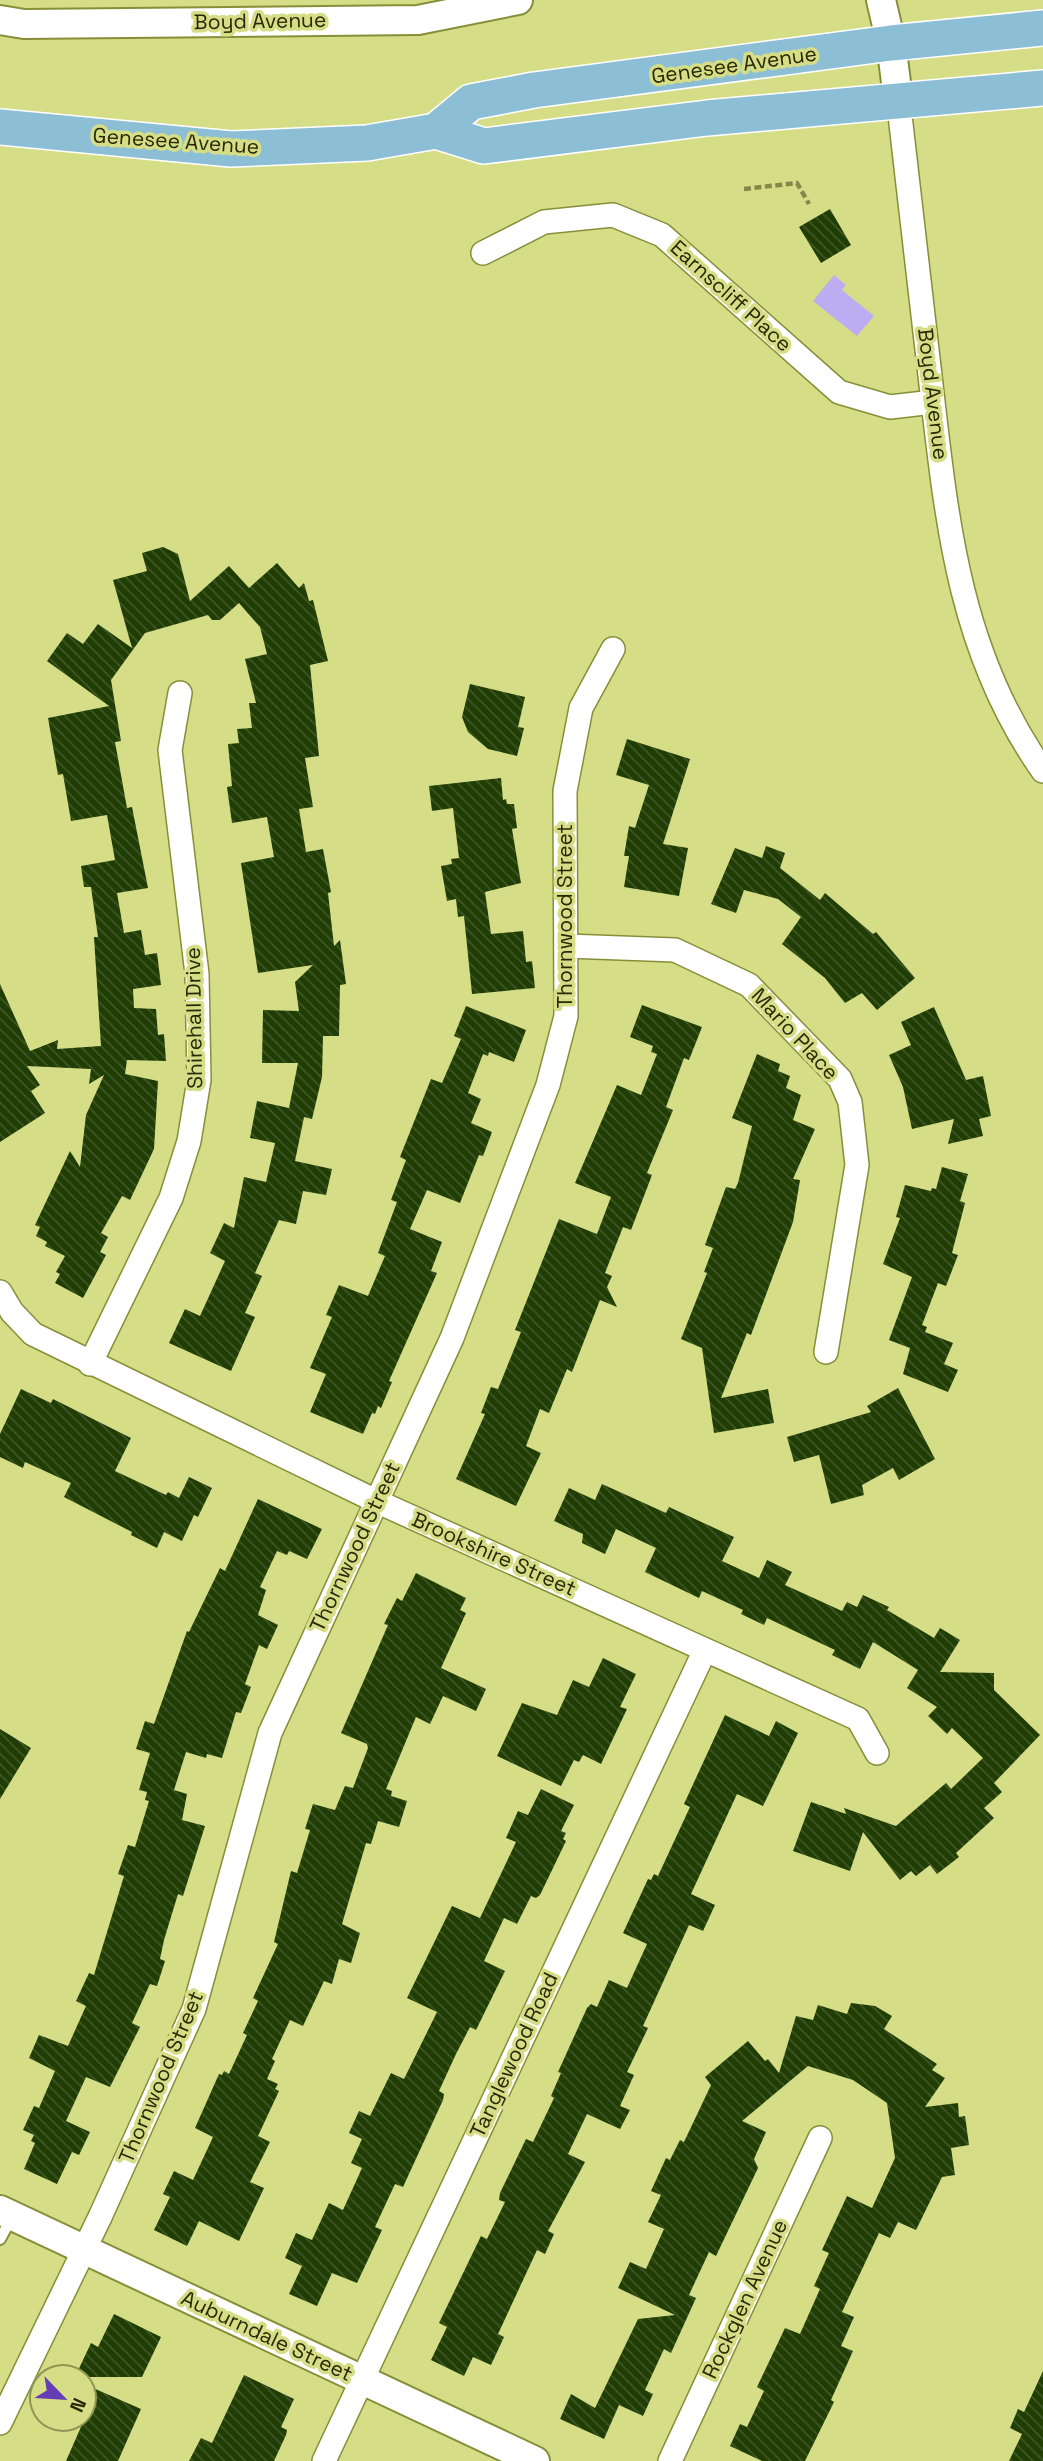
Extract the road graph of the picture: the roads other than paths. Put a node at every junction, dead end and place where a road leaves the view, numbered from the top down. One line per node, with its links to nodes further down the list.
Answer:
1 (518, 0): 3 (street, Boyd Avenue)
2 (881, 0): 5 (street, Boyd Avenue)
3 (0, 20)
4 (1043, 28): 5 (main road, Genesee Avenue)
5 (891, 43): 7 (street, Boyd Avenue); 9 (main road, Genesee Avenue)
6 (1043, 88): 7 (main road, Genesee Avenue)
7 (898, 99): 9 (main road, Genesee Avenue); 11 (street, Boyd Avenue)
8 (0, 127): 9 (main road, Genesee Avenue)
9 (436, 131)
10 (484, 253): 11 (street, Earnscliff Place)
11 (933, 402): 14 (street, Boyd Avenue)
12 (613, 649): 15 (street, Thornwood Street)
13 (180, 694): 18 (street, Shirehall Drive)
14 (1043, 771)
15 (567, 946): 17 (street, Mario Place); 19 (street, Thornwood Street)
16 (0, 1292): 18 (street, Brookshire Street)
17 (826, 1352)
18 (90, 1364): 19 (street, Brookshire Street)
19 (376, 1501): 20 (street, Brookshire Street); 24 (street, Thornwood Street)
20 (705, 1650): 21 (street, Brookshire Street); 25 (street, Tanglewood Road)
21 (877, 1753)
22 (820, 2138): 29 (street, Rockglen Avenue)
23 (4, 2222): 24 (street, Auburndale Street)
24 (84, 2250): 25 (street, Auburndale Street); 26 (street, Thornwood Street)
25 (362, 2381): 27 (street, Tanglewood Road); 28 (street, Auburndale Street)
26 (0, 2423)
27 (324, 2461)
28 (535, 2461)
29 (670, 2461)

